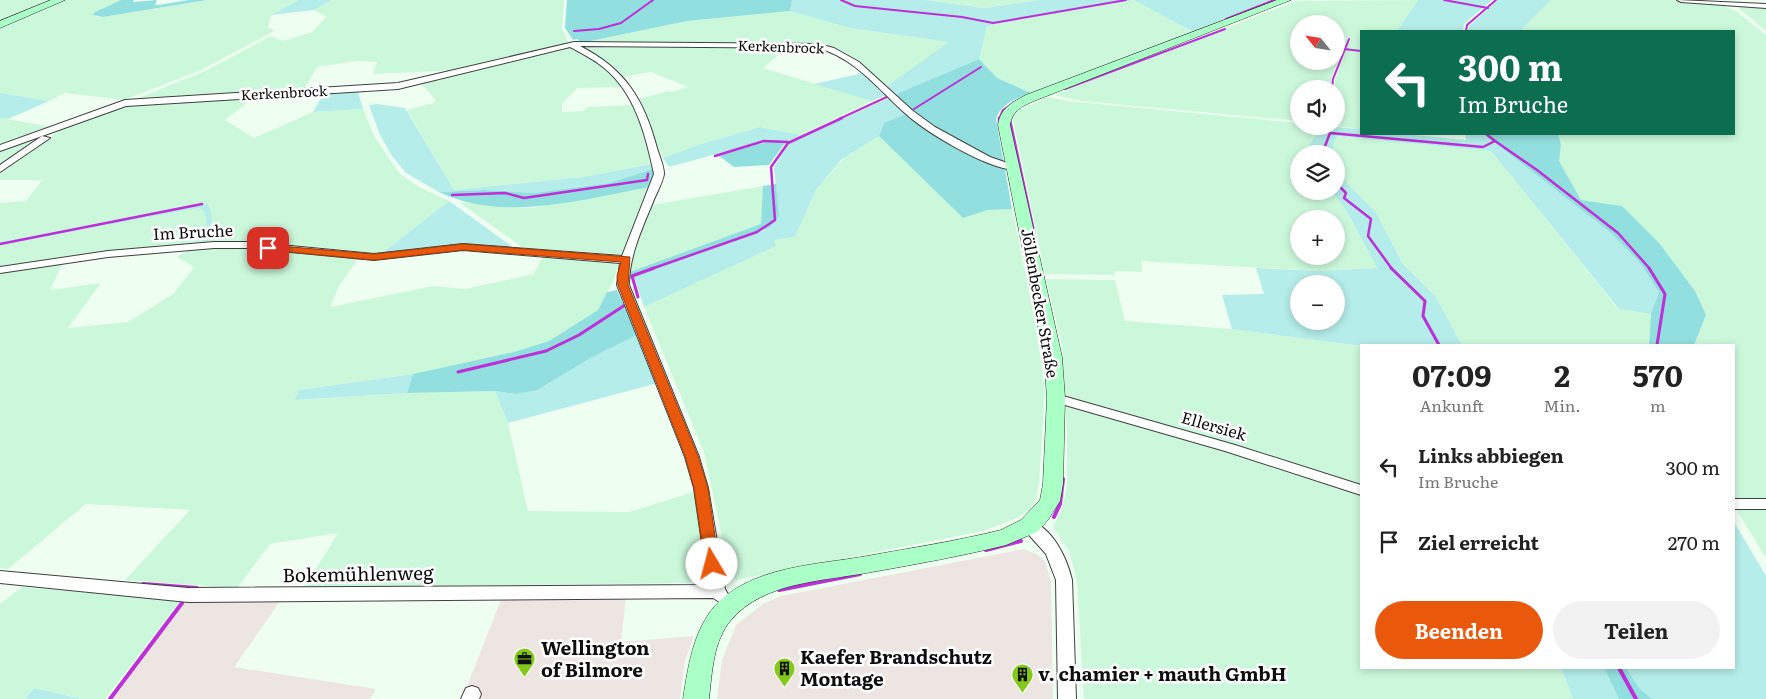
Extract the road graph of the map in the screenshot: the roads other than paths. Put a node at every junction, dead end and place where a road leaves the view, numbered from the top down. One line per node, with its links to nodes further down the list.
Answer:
1 (60, 0): 5 (street)
2 (1286, 0): 9 (street, Jöllenbecker Straße)
3 (1681, 0): 4 (street)
4 (1766, 6)
5 (0, 25)
6 (571, 45): 7 (street, Kerkenbrock); 9 (street, Kerkenbrock); 11 (street)
7 (44, 133): 8 (street, Kerkenbrock); 10 (street)
8 (0, 148)
9 (1014, 168): 13 (street, Jöllenbecker Straße)
10 (0, 169)
11 (627, 260): 12 (street, Im Bruche); 19 (street)
12 (0, 270)
13 (1056, 398): 14 (street, Ellersiek); 17 (street, Jöllenbecker Straße)
14 (1360, 490)
15 (1735, 504): 16 (street)
16 (1766, 504)
17 (1029, 526): 19 (street, Jöllenbecker Straße); 21 (street)
18 (0, 578): 19 (street, Bokemühlenweg)
19 (724, 598): 20 (street, Jöllenbecker Straße)
20 (696, 699)
21 (1067, 699)

